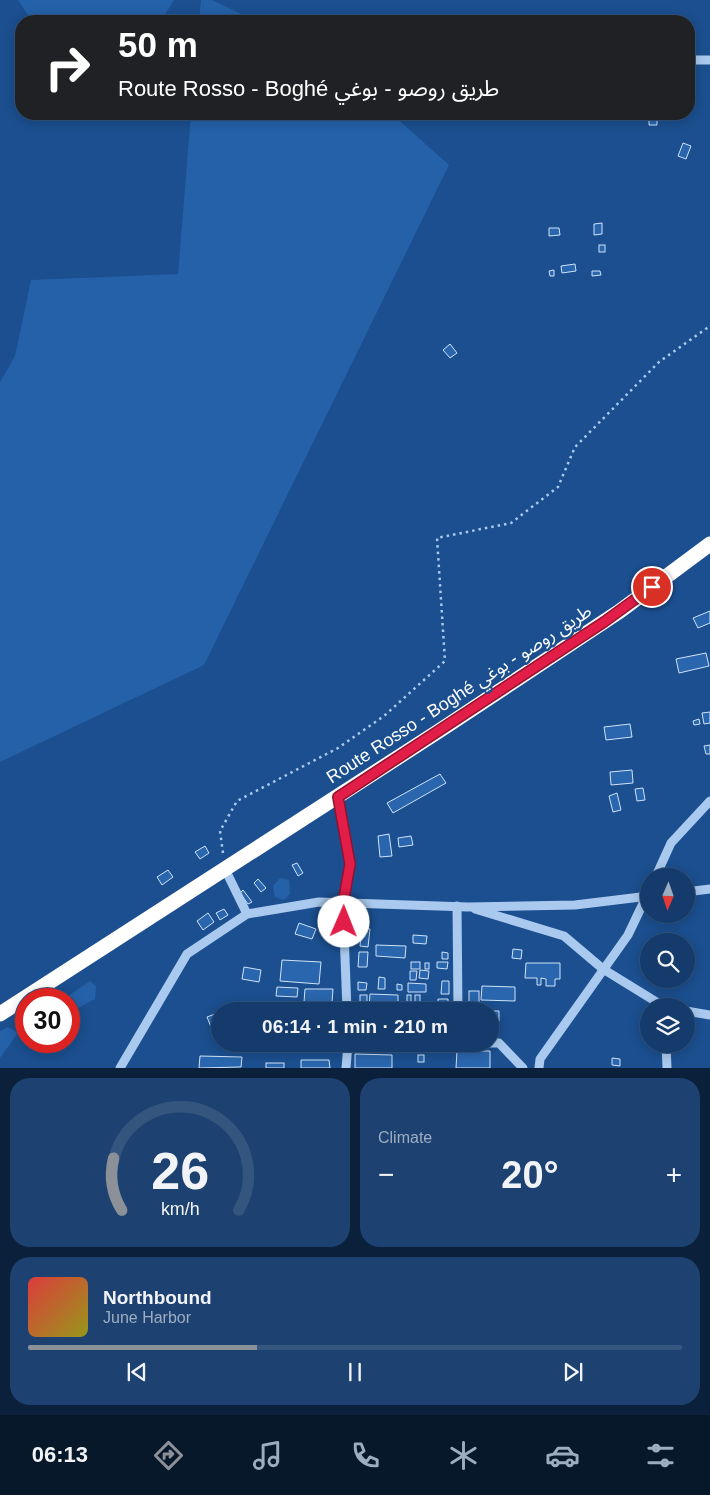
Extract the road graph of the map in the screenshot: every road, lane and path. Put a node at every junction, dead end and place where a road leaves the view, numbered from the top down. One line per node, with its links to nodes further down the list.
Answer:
1 (695, 60): 2 (street)
2 (710, 60)
3 (710, 326): 8 (path)
4 (710, 544): 5 (highway, Route Rosso - Boghé طريق روصو - بوغي)
5 (338, 797): 8 (highway, Route Rosso - Boghé طريق روصو - بوغي); 12 (street)
6 (710, 801): 7 (street)
7 (660, 868)
8 (225, 869): 16 (street); 22 (highway, Route Rosso - Boghé طريق روصو - بوغي)
9 (710, 889): 10 (street)
10 (695, 891)
11 (640, 895): 14 (street)
12 (343, 904): 13 (street); 16 (street); 19 (street)
13 (457, 906): 14 (street); 20 (street)
14 (468, 907): 17 (street)
15 (640, 910): 17 (street)
16 (247, 914): 27 (street)
17 (603, 969): 18 (street); 30 (street)
18 (650, 998)
19 (347, 1002)
20 (458, 1002)
21 (695, 1012): 23 (street)
22 (0, 1014)
23 (710, 1015)
24 (499, 1043): 29 (street)
25 (347, 1052): 28 (street)
26 (666, 1053): 31 (street)
27 (120, 1068)
28 (346, 1068)
29 (523, 1068)
30 (539, 1068)
31 (667, 1068)

